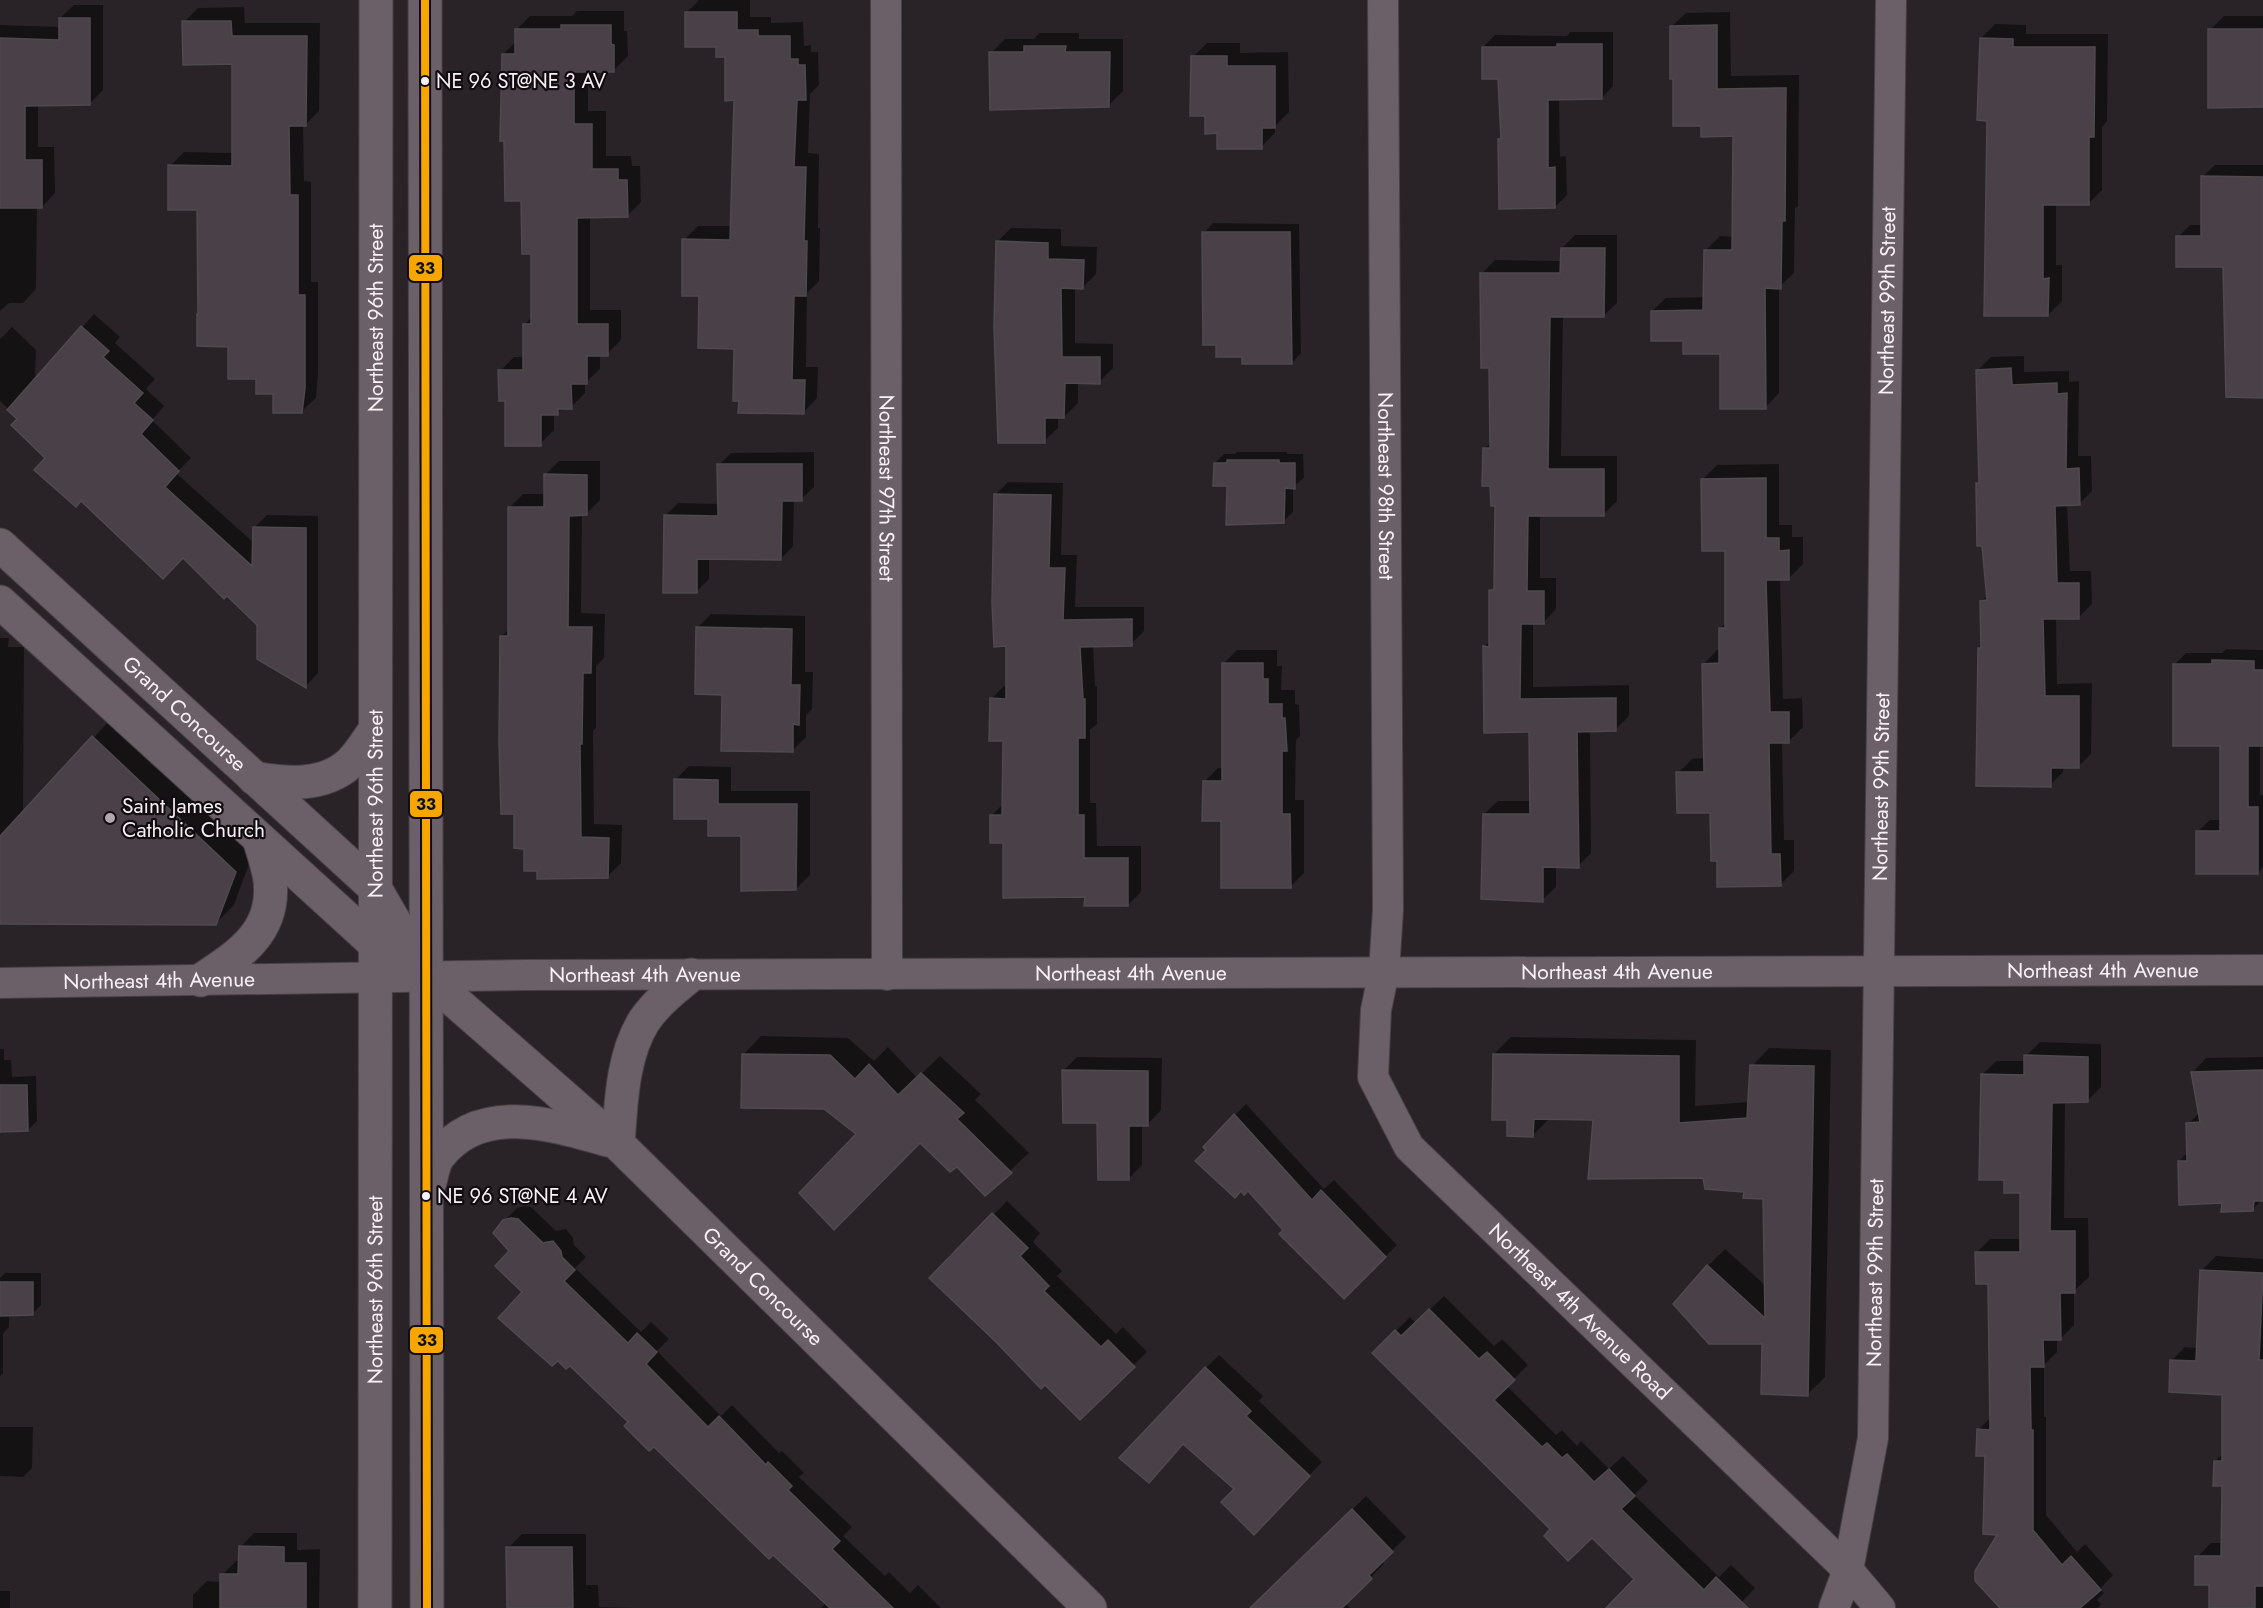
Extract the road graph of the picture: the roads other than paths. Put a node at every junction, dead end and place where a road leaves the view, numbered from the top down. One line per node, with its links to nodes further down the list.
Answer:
1 (376, 0): 8 (street, Northeast 96th Street)
2 (425, 0): 19 (street)
3 (886, 0): 17 (street, Northeast 97th Street)
4 (1383, 0): 14 (street, Northeast 98th Street)
5 (1891, 0): 15 (street, Northeast 99th Street)
6 (0, 545): 9 (street, Grand Concourse)
7 (0, 602): 10 (street, Grand Concourse)
8 (375, 730): 9 (street); 11 (street, Northeast 96th Street)
9 (254, 778): 11 (street, Grand Concourse)
10 (259, 839): 12 (street, Grand Concourse); 20 (street)
11 (375, 888): 12 (street, Northeast 96th Street); 19 (street, Grand Concourse)
12 (375, 944): 18 (street, Northeast 96th Street); 19 (street, Grand Concourse)
13 (2263, 970): 15 (street, Northeast 4th Avenue)
14 (1384, 971): 15 (street, Northeast 4th Avenue); 17 (street, Northeast 4th Avenue); 24 (street, Northeast 4th Avenue Road)
15 (1880, 971): 24 (street, Northeast 99th Street)
16 (691, 975): 17 (street, Northeast 4th Avenue); 19 (street, Northeast 4th Avenue); 22 (street)
17 (887, 975)
18 (375, 976): 19 (street, Northeast 4th Avenue); 20 (street, Northeast 4th Avenue); 25 (street, Northeast 96th Street)
19 (426, 976): 22 (street, Grand Concourse); 23 (street)
20 (201, 980): 21 (street, Northeast 4th Avenue)
21 (0, 983)
22 (618, 1144): 23 (street); 27 (street, Grand Concourse)
23 (426, 1192): 26 (street)
24 (1848, 1570): 28 (street, Northeast 99th Street); 29 (street, Northeast 4th Avenue Road)
25 (375, 1608)
26 (427, 1608)
27 (1090, 1608)
28 (1834, 1608)
29 (1881, 1608)

